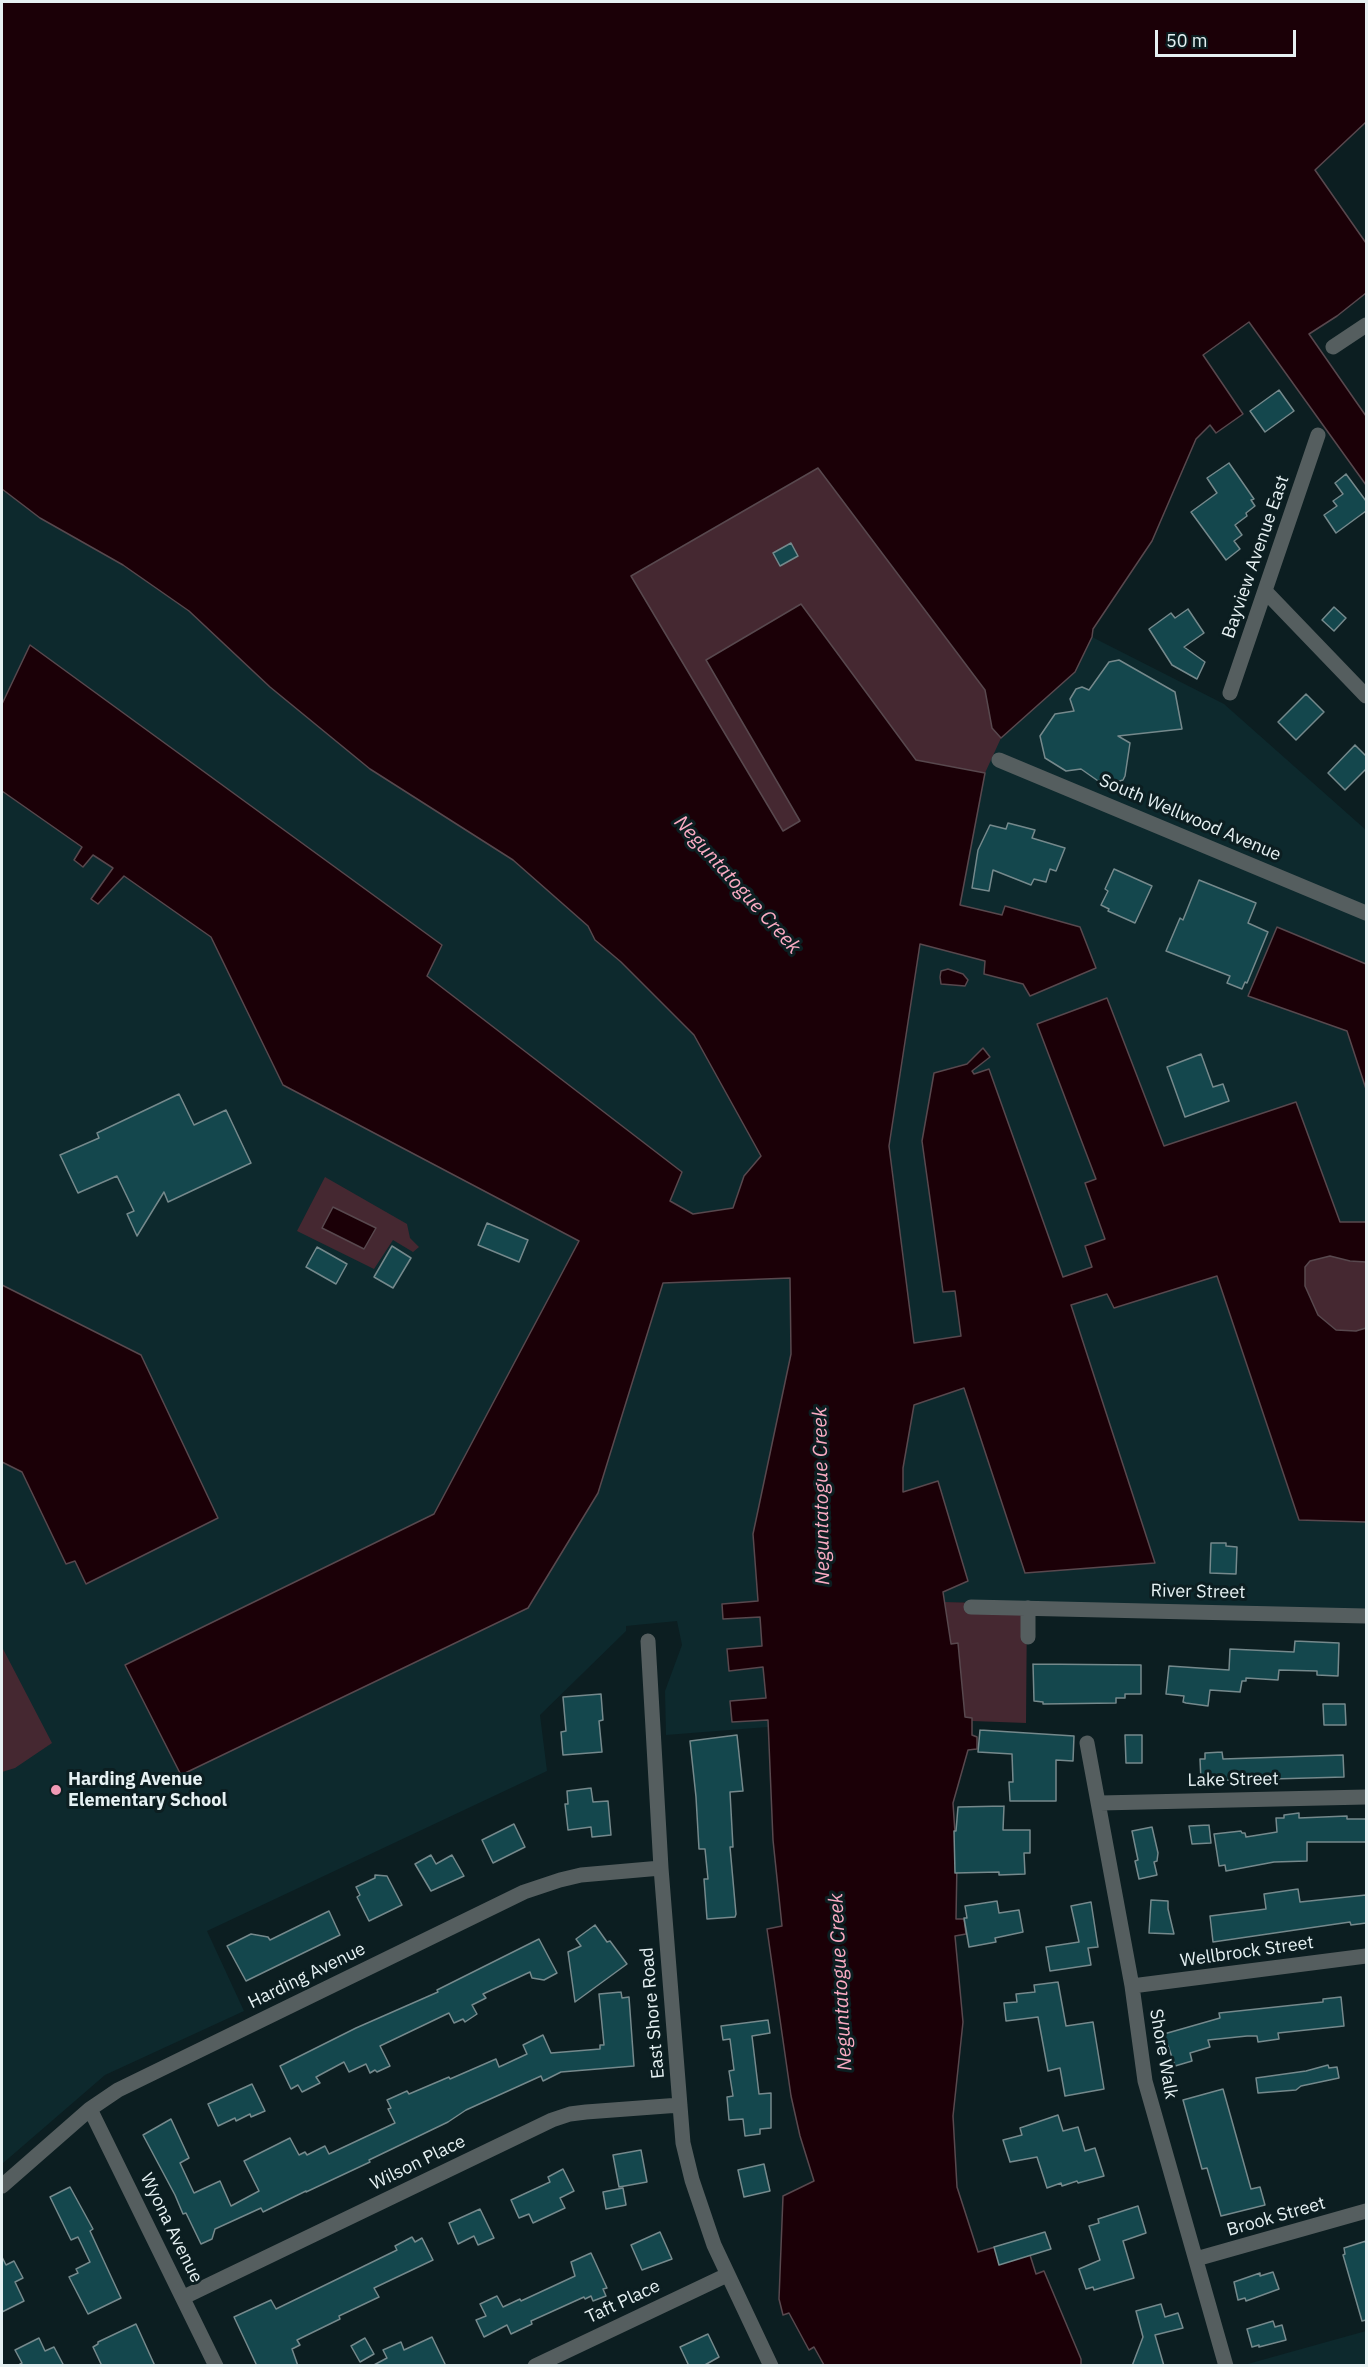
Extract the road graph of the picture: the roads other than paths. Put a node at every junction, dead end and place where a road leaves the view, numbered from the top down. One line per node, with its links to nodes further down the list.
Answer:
1 (1366, 325): 2 (street)
2 (1333, 347)
3 (1318, 435): 4 (street, Bayview Avenue East)
4 (1264, 591): 5 (street, Bayview Avenue East); 6 (street)
5 (1230, 693)
6 (1366, 696)
7 (999, 760): 8 (street, South Wellwood Avenue)
8 (1366, 913)
9 (972, 1607): 10 (street, River Street)
10 (1028, 1608): 11 (street, River Street); 12 (street)
11 (1366, 1616)
12 (1028, 1637)
13 (648, 1641): 17 (street, East Shore Road)
14 (1087, 1743): 16 (street, Shore Walk)
15 (1366, 1797): 16 (street, Lake Street)
16 (1100, 1803): 19 (street, Shore Walk)
17 (660, 1868): 20 (street, East Shore Road); 21 (street, Harding Avenue)
18 (1366, 1956): 19 (street, Wellbrock Street)
19 (1132, 1986): 24 (street, Shore Walk)
20 (680, 2105): 25 (street, East Shore Road); 26 (street, Wilson Place)
21 (90, 2109): 22 (street, Harding Avenue); 26 (street, Wyona Avenue)
22 (2, 2186)
23 (1366, 2211): 24 (street, Brook Street)
24 (1196, 2259): 30 (street, Shore Walk)
25 (727, 2275): 28 (street, Taft Place); 29 (street, East Shore Road)
26 (184, 2297): 27 (street, Wyona Avenue)
27 (216, 2366)
28 (535, 2366)
29 (771, 2366)
30 (1226, 2366)

